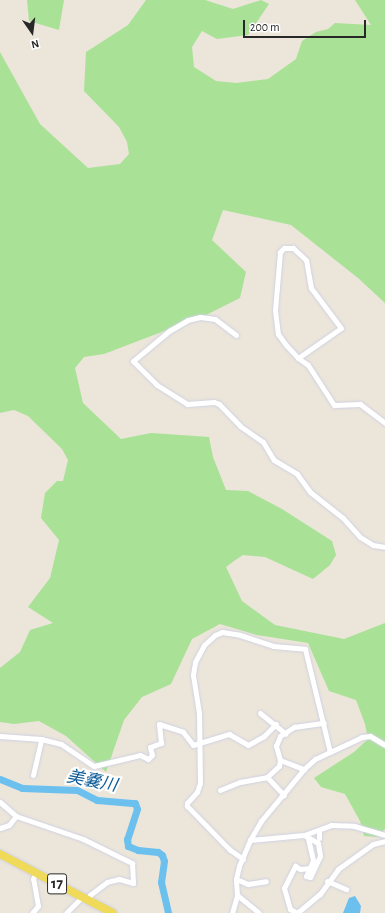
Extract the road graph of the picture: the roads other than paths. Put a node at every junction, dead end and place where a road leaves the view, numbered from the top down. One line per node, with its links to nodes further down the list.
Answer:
1 (236, 334): 4 (street)
2 (298, 358): 2 (street); 3 (street)
3 (385, 423)
4 (385, 547)
5 (260, 713): 7 (street)
6 (324, 723): 8 (street); 11 (street); 13 (street)
7 (276, 724): 8 (street); 11 (street)
8 (286, 734): 14 (street)
9 (0, 736): 10 (street)
10 (41, 739): 11 (street); 16 (street)
11 (198, 744): 30 (street)
12 (385, 745): 13 (street)
13 (330, 752): 15 (street)
14 (280, 760): 15 (street); 17 (street)
15 (304, 769): 19 (street)
16 (33, 775)
17 (267, 777): 18 (street); 19 (street)
18 (220, 790)
19 (284, 795): 27 (street)
20 (0, 802): 21 (street)
21 (16, 816): 22 (street); 38 (street)
22 (0, 828)
23 (319, 830): 24 (street); 25 (street); 26 (street)
24 (385, 835)
25 (306, 837): 27 (street); 31 (street); 31 (street)
26 (319, 838)
27 (250, 840): 30 (street)
28 (385, 841): 35 (street)
29 (0, 854): 32 (main road, 17)
30 (244, 859): 33 (street)
31 (310, 868): 44 (street)
32 (35, 873): 38 (main road, 17); 39 (street)
33 (236, 879): 34 (street); 37 (street)
34 (266, 881)
35 (327, 881): 36 (street); 44 (street)
36 (346, 889)
37 (238, 895): 42 (street); 43 (street)
38 (85, 898): 40 (street); 41 (main road, 17)
39 (32, 913)
40 (66, 913)
41 (113, 913)
42 (232, 913)
43 (259, 913)
44 (297, 913)

